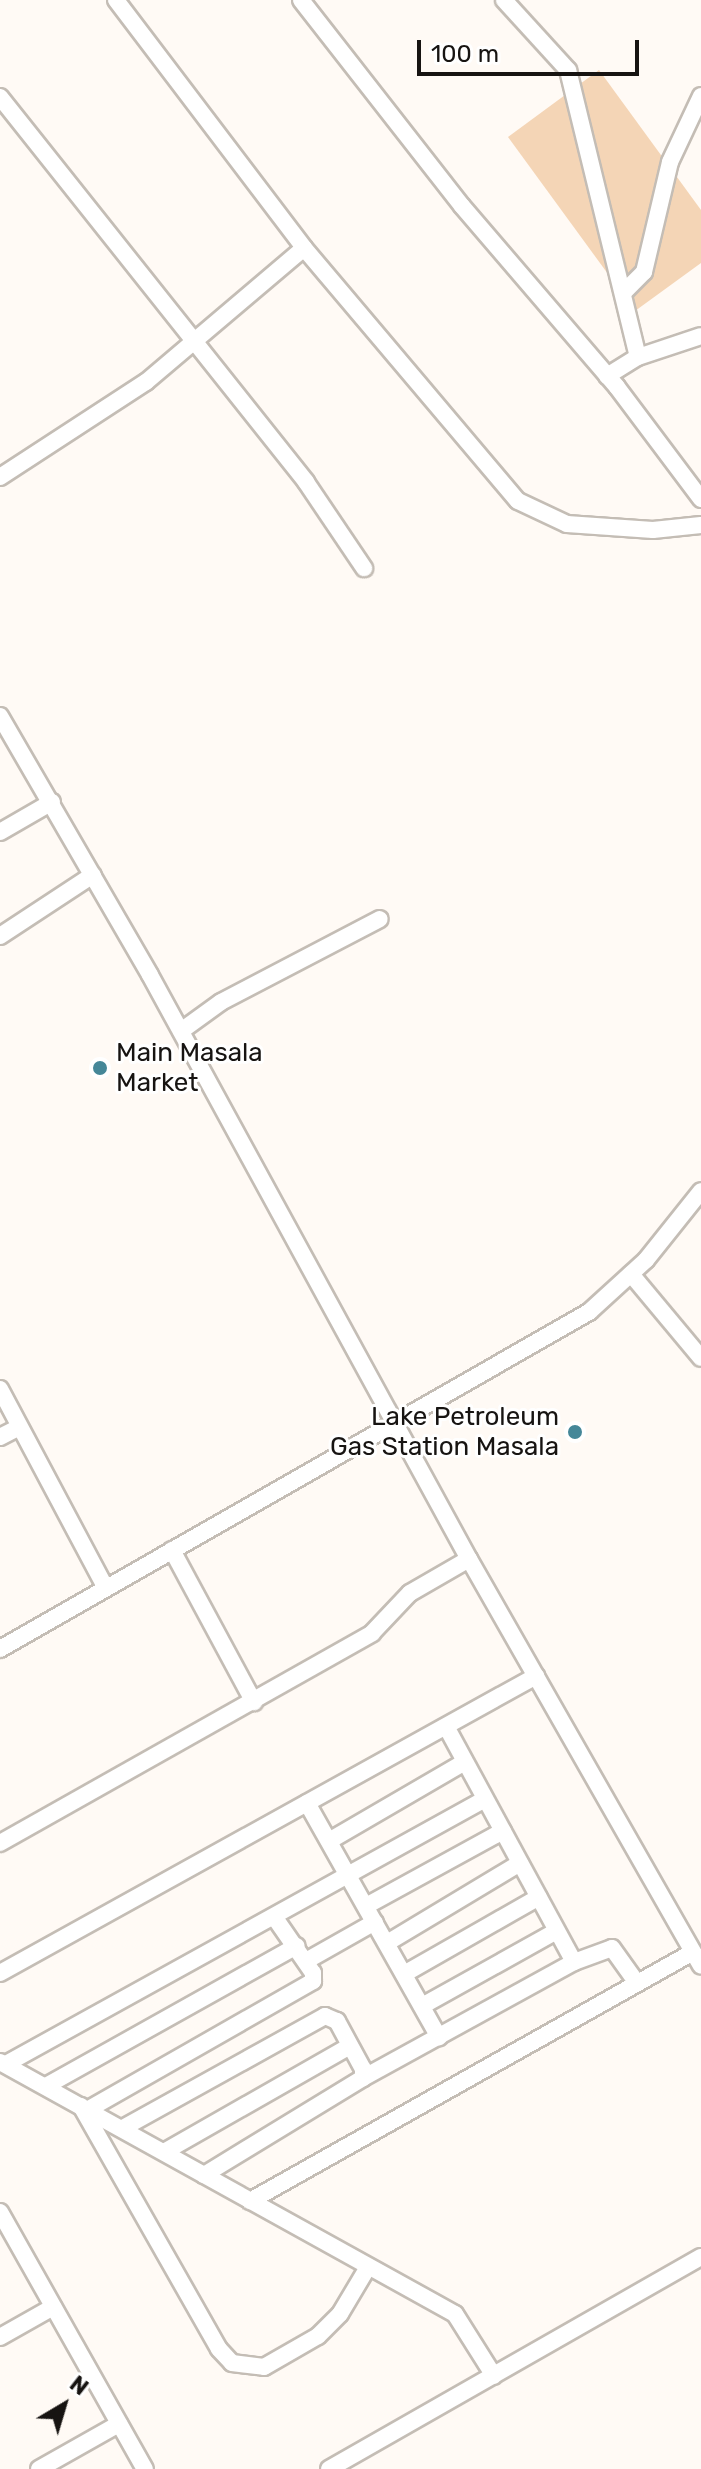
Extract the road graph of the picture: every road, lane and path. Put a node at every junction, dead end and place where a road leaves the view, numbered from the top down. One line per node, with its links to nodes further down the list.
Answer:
1 (116, 0): 6 (street)
2 (301, 0): 11 (street)
3 (504, 0): 7 (street)
4 (701, 96): 7 (street)
5 (0, 97): 9 (street)
6 (304, 248): 9 (street); 14 (street)
7 (625, 291): 10 (street)
8 (701, 336): 10 (street)
9 (195, 344): 12 (street); 15 (street)
10 (638, 357): 11 (street)
11 (607, 376): 13 (street)
12 (0, 477)
13 (701, 499)
14 (701, 525)
15 (364, 568)
16 (0, 716): 17 (street)
17 (52, 802): 18 (street); 19 (street)
18 (0, 832)
19 (93, 875): 21 (street); 22 (street)
20 (380, 919): 22 (street)
21 (0, 936)
22 (181, 1031): 27 (street)
23 (701, 1191): 24 (street)
24 (631, 1274): 25 (street); 27 (street)
25 (701, 1358)
26 (0, 1389): 28 (street)
27 (397, 1423): 30 (street); 31 (street)
28 (18, 1428): 29 (street); 32 (street)
29 (0, 1437)
30 (172, 1550): 32 (street); 35 (street)
31 (469, 1559): 34 (street); 35 (street)
32 (106, 1588): 33 (street)
33 (0, 1649)
34 (536, 1676): 36 (street); 52 (street)
35 (254, 1702): 42 (street)
36 (446, 1726): 37 (street); 39 (street)
37 (465, 1762): 38 (street); 41 (street)
38 (485, 1799): 40 (street); 44 (street)
39 (307, 1803): 41 (street); 55 (street)
40 (503, 1831): 43 (street); 46 (street)
41 (329, 1841): 44 (street)
42 (0, 1843)
43 (520, 1863): 45 (street); 50 (street)
44 (349, 1876): 46 (street); 47 (street)
45 (539, 1897): 49 (street); 56 (street)
46 (366, 1906): 48 (street)
47 (275, 1918): 51 (street); 61 (street)
48 (375, 1922): 50 (street); 53 (street)
49 (557, 1931): 54 (street); 58 (street)
50 (387, 1943): 56 (street)
51 (296, 1946): 53 (street); 63 (street)
52 (697, 1958): 57 (street)
53 (306, 1961): 64 (street)
54 (574, 1962): 57 (street); 59 (street)
55 (0, 1973)
56 (404, 1974): 58 (street)
57 (637, 1983): 68 (street)
58 (422, 2006): 59 (street)
59 (439, 2037): 62 (street)
60 (350, 2046): 62 (street); 65 (street); 66 (street)
61 (3, 2063): 63 (street)
62 (363, 2078): 67 (street)
63 (46, 2086): 64 (street)
64 (84, 2107): 65 (street); 71 (street)
65 (123, 2128): 66 (street)
66 (164, 2152): 67 (street)
67 (204, 2175): 68 (street)
68 (250, 2201): 71 (street)
69 (0, 2212): 72 (street)
70 (701, 2257): 74 (street)
71 (368, 2267): 74 (street)
72 (53, 2307): 73 (street); 75 (street)
73 (0, 2337)
74 (494, 2376): 78 (street)
75 (119, 2424): 76 (street); 77 (street)
76 (39, 2469)
77 (145, 2469)
78 (329, 2469)

